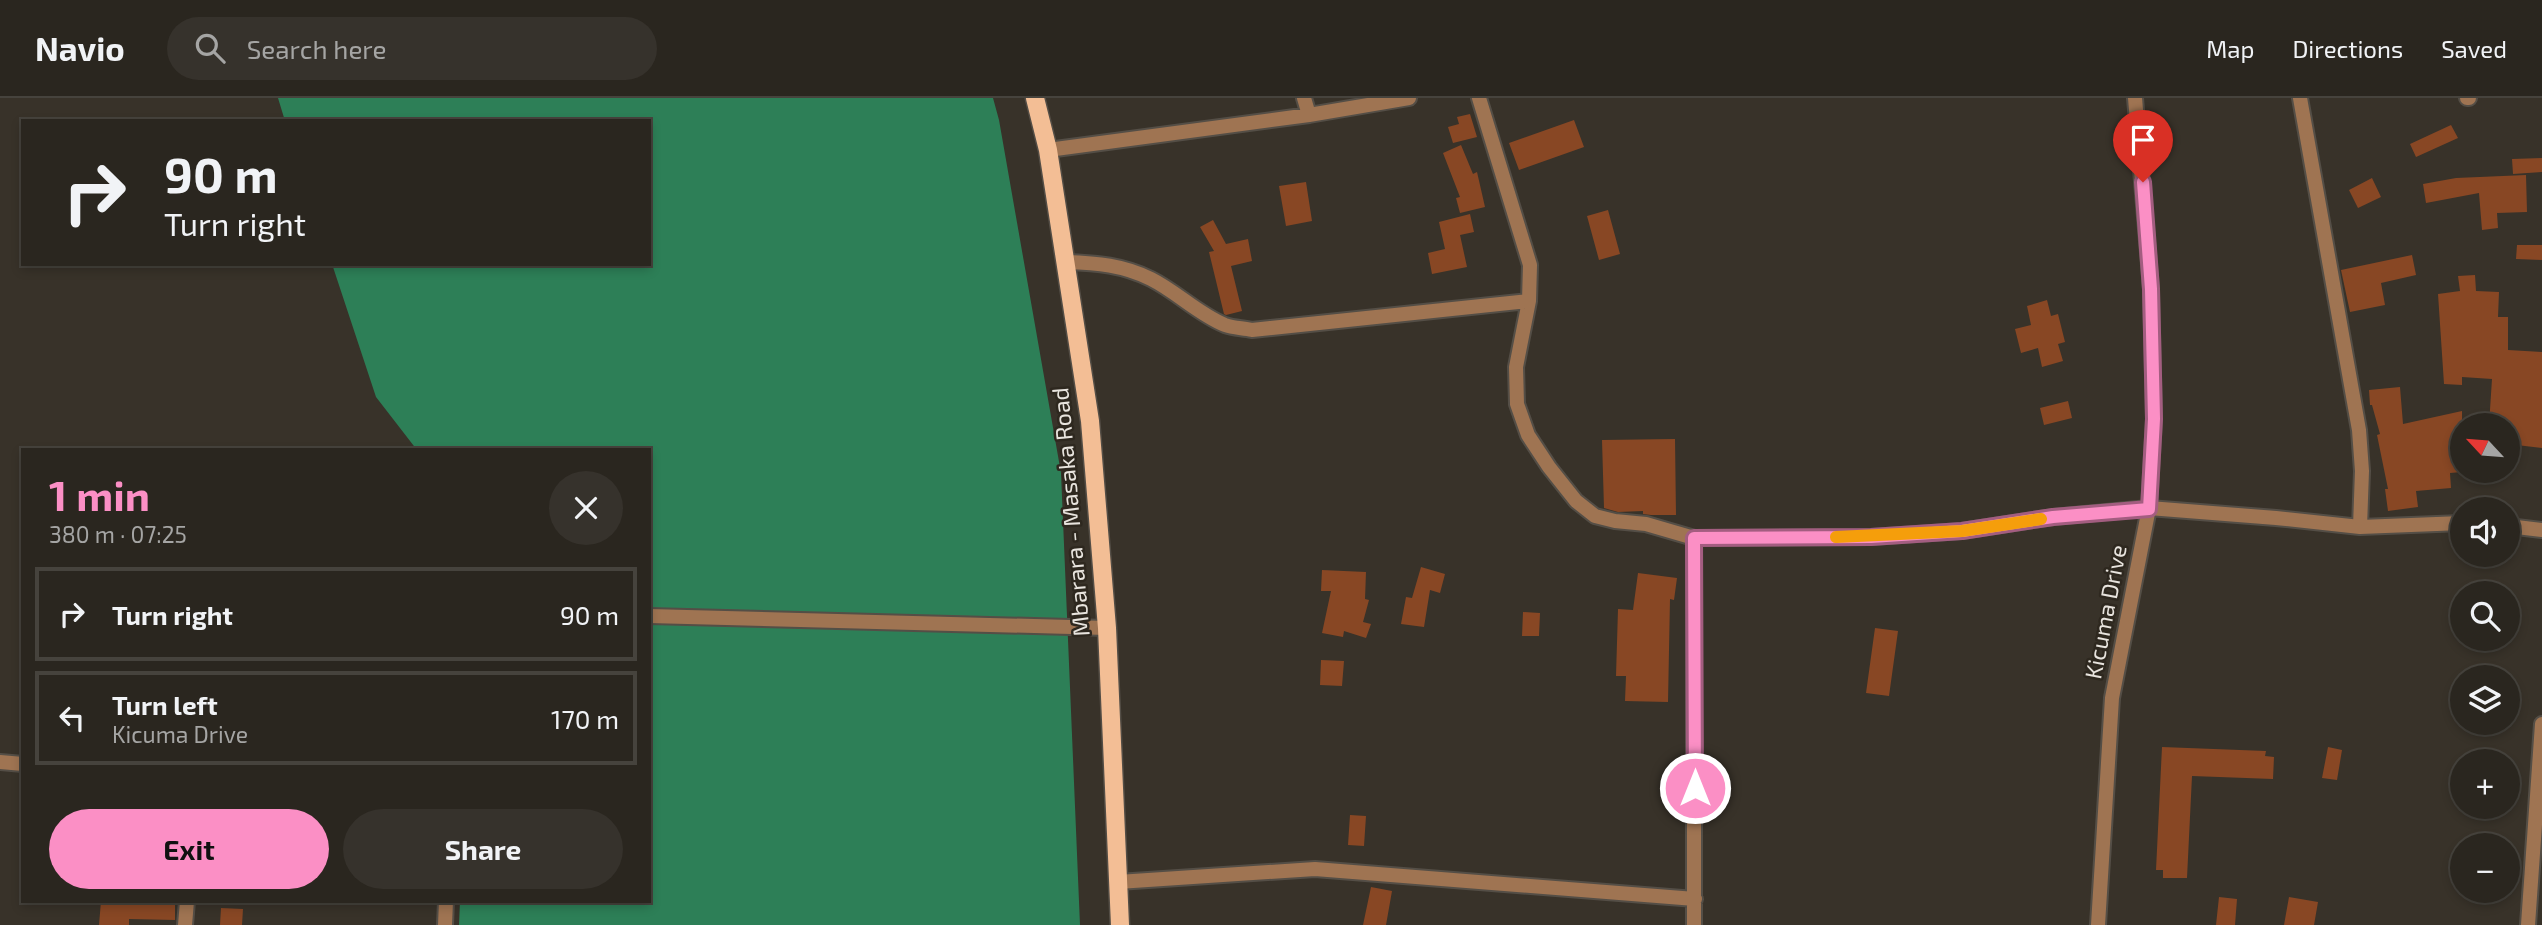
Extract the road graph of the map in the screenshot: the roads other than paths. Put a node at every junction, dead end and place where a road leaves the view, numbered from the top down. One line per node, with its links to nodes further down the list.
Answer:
1 (1035, 98): 8 (main road, Mbarara - Masaka Road)
2 (1304, 98): 7 (street)
3 (1409, 98): 7 (street)
4 (1479, 98): 10 (street)
5 (2135, 98): 11 (street, Kicuma Drive)
6 (2300, 98): 13 (street)
7 (1309, 115): 8 (street)
8 (1048, 150): 9 (main road, Mbarara - Masaka Road)
9 (1066, 262): 10 (street); 18 (main road, Mbarara - Masaka Road)
10 (1529, 301): 16 (street)
11 (2149, 509): 13 (street); 16 (street); 31 (street, Kicuma Drive)
12 (2450, 523): 13 (street)
13 (2360, 527)
14 (2520, 527): 15 (street)
15 (2542, 530)
16 (1694, 538): 24 (street)
17 (651, 616): 18 (street)
18 (1107, 628): 23 (main road, Mbarara - Masaka Road)
19 (2542, 724): 20 (street)
20 (2541, 740): 32 (street)
21 (0, 762): 22 (street)
22 (21, 764)
23 (1118, 882): 24 (street); 29 (main road, Mbarara - Masaka Road)
24 (1695, 898): 30 (street)
25 (187, 903): 27 (street)
26 (446, 903): 28 (street)
27 (185, 925)
28 (445, 925)
29 (1120, 925)
30 (1694, 925)
31 (2098, 925)
32 (2528, 925)

